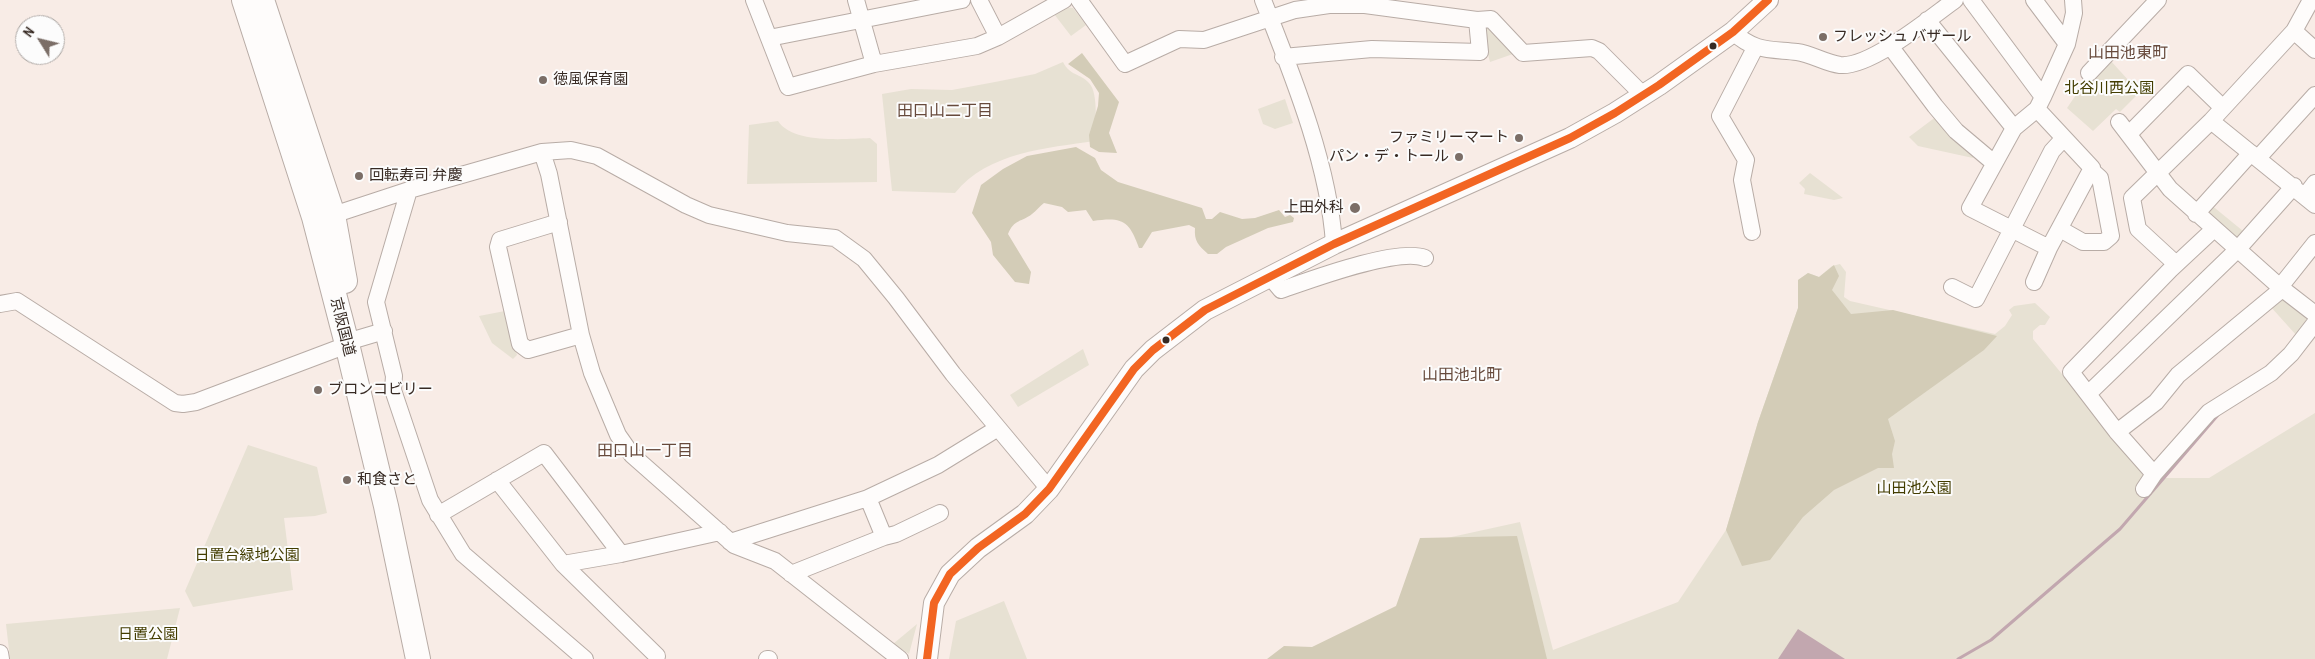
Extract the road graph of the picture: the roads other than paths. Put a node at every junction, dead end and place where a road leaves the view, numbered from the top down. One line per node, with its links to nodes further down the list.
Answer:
1 (244, 0): 69 (highway, 京阪国道)
2 (262, 0): 48 (highway, 京阪国道)
3 (754, 0): 25 (street)
4 (856, 0): 19 (street)
5 (962, 0): 19 (street)
6 (980, 0): 24 (street)
7 (1064, 0): 17 (street)
8 (1079, 0): 18 (street)
9 (1263, 0): 18 (street)
10 (1768, 0): 23 (main road)
11 (1955, 0): 21 (street)
12 (1971, 0): 35 (street)
13 (2034, 0): 26 (street)
14 (2073, 0): 26 (street)
15 (2158, 0): 32 (street)
16 (2311, 0): 22 (street)
17 (1042, 5): 24 (street)
18 (1269, 17): 20 (street); 30 (street)
19 (861, 19): 25 (street); 31 (street)
20 (1477, 20): 30 (street); 33 (street)
21 (1927, 20): 27 (street); 38 (street)
22 (2294, 31): 29 (street); 36 (street)
23 (1734, 32): 28 (street); 33 (main road)
24 (998, 37): 31 (street)
25 (769, 38): 31 (street)
26 (2067, 44): 35 (street)
27 (1890, 46): 28 (street); 42 (street)
28 (1755, 48): 53 (street)
29 (2315, 50)
30 (1283, 57): 55 (street)
31 (874, 64)
32 (2089, 73)
33 (1643, 95): 55 (main road)
34 (2315, 95): 41 (street)
35 (2040, 103): 38 (street); 39 (street)
36 (2223, 108): 37 (street); 44 (street)
37 (2211, 121): 41 (street); 44 (street)
38 (2014, 128): 42 (street)
39 (2064, 138): 43 (street); 52 (street)
40 (542, 152): 45 (street); 49 (street); 71 (street)
41 (2255, 155): 46 (street); 47 (street)
42 (1994, 162): 52 (street)
43 (2091, 170): 50 (street); 50 (street)
44 (2159, 173): 47 (street); 59 (street)
45 (409, 190): 48 (street); 67 (street)
46 (2307, 193): 57 (street)
47 (2196, 214): 51 (street)
48 (333, 215): 69 (highway, 京阪国道)
49 (559, 222): 68 (street); 68 (street)
50 (2060, 229): 56 (street)
51 (2214, 229): 57 (street); 59 (street)
52 (2013, 230): 56 (street); 62 (street)
53 (1752, 232)
54 (2315, 243): 63 (street)
55 (1334, 244): 60 (main road)
56 (2049, 248): 61 (street)
57 (2237, 250): 63 (street); 70 (street)
58 (1425, 258): 60 (street)
59 (2176, 264): 70 (street)
60 (1270, 278): 75 (main road)
61 (2034, 282)
62 (1952, 287)
63 (2281, 288): 65 (street); 72 (street)
64 (0, 304): 69 (street)
65 (2315, 314)
66 (2315, 323): 73 (street)
67 (384, 330): 69 (street); 79 (street)
68 (581, 335): 80 (street)
69 (352, 341): 88 (highway, 京阪国道); 89 (highway, 京阪国道)
70 (2089, 393): 72 (street)
71 (998, 428): 75 (street); 77 (street)
72 (2117, 432): 73 (street)
73 (2154, 474): 76 (street)
74 (497, 480): 79 (street); 82 (street); 83 (street)
75 (1049, 489): 92 (main road)
76 (2144, 489)
77 (868, 498): 80 (street); 81 (street)
78 (940, 513): 81 (street)
79 (438, 515): 90 (street)
80 (725, 537): 82 (street); 84 (street)
81 (884, 537): 84 (street)
82 (621, 554): 83 (street)
83 (563, 564): 86 (street)
84 (791, 574): 91 (street)
85 (0, 653): 87 (street)
86 (657, 656)
87 (1, 659)
88 (418, 659)
89 (431, 659)
90 (584, 659)
91 (900, 659)
92 (927, 659)

